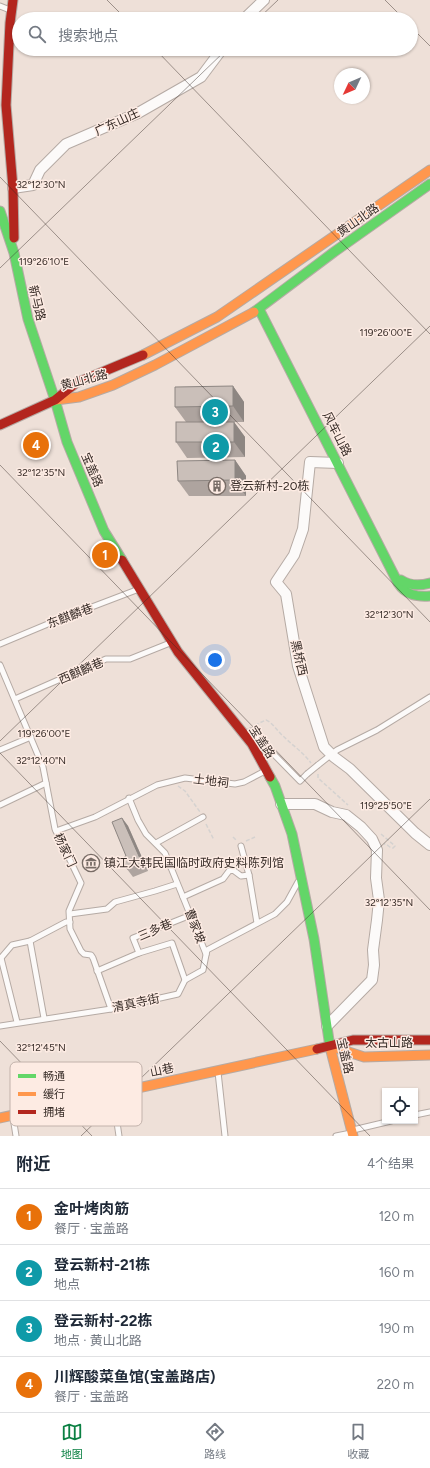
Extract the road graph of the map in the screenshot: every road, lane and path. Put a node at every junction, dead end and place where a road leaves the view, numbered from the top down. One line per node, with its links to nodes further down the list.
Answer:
1 (13, 0): 4 (street)
2 (264, 0): 5 (street)
3 (0, 6): 4 (lane)
4 (12, 11): 9 (street)
5 (251, 12)
6 (217, 56): 9 (street, 广东山庄)
7 (430, 170): 13 (street, 黄山北路)
8 (430, 184): 12 (street, 黄山北路)
9 (13, 188): 11 (street)
10 (0, 211): 11 (street, 新马路)
11 (14, 253): 13 (street, 新马路)
12 (259, 309): 13 (street, 黄山北路); 15 (street, 风车山路)
13 (55, 400): 14 (street); 18 (street, 宝盖路)
14 (0, 425)
15 (338, 463): 16 (street, 风车山路); 28 (street, 黑桥西)
16 (392, 570): 17 (street); 19 (street, 风车山路)
17 (430, 583)
18 (140, 589): 20 (street, 宝盖路); 21 (lane, 东麒麟巷)
19 (430, 596)
20 (172, 642): 24 (lane, 西麒麟巷); 25 (street, 宝盖路)
21 (0, 644)
22 (0, 665): 24 (lane, 杨家门)
23 (430, 697): 28 (lane)
24 (15, 700): 26 (lane, 杨家门)
25 (248, 733): 29 (path); 29 (lane, bridge); 30 (street, 宝盖路)
26 (31, 737): 27 (lane); 33 (lane, 杨家门)
27 (0, 750)
28 (331, 754): 29 (lane); 45 (street, 黑桥西)
29 (315, 765)
30 (266, 770): 32 (lane, 土地祠); 35 (street, 宝盖路)
31 (317, 771): 37 (path)
32 (176, 780): 34 (lane, 土地祠); 38 (path, 土地祠)
33 (46, 783): 36 (lane); 39 (lane, 杨家门)
34 (129, 798): 39 (lane, 土地祠); 43 (lane, 曹家坡)
35 (281, 804): 46 (street); 48 (street, 宝盖路)
36 (0, 805)
37 (352, 809)
38 (202, 817): 42 (path, 土地祠); 43 (lane)
39 (56, 831): 51 (lane, 杨家门)
40 (380, 834): 46 (path)
41 (255, 837): 44 (path)
42 (214, 840)
43 (156, 843): 49 (lane, 曹家坡)
44 (242, 844): 47 (lane)
45 (430, 845)
46 (377, 850): 65 (street)
47 (249, 875): 50 (lane, 曹家坡); 54 (lane)
48 (301, 877): 54 (lane, 曹家坡); 65 (street, 宝盖路)
49 (177, 884): 50 (lane, 曹家坡); 51 (lane)
50 (183, 897): 52 (lane, 曹家坡)
51 (70, 914): 53 (lane, 杨家门)
52 (191, 915): 56 (lane, 三多巷); 57 (lane, 曹家坡)
53 (70, 922): 55 (lane); 59 (lane, 杨家门)
54 (257, 923): 57 (lane, 曹家坡)
55 (30, 941): 58 (lane); 62 (lane)
56 (139, 953): 59 (lane, 三多巷); 60 (lane, 三多巷)
57 (205, 956): 60 (lane, 清真寺街)
58 (0, 958): 63 (lane)
59 (97, 971): 61 (lane, 杨家门)
60 (185, 980): 61 (lane, 清真寺街)
61 (111, 1009): 62 (lane, 清真寺街)
62 (44, 1018): 63 (lane, 清真寺街)
63 (17, 1022): 64 (lane, 清真寺街)
64 (0, 1026)
65 (327, 1026): 67 (street, 宝盖路)
66 (430, 1040): 67 (street, 太古山路)
67 (330, 1046): 68 (street, 太古山路); 69 (street, 山巷); 78 (street, 宝盖路)
68 (430, 1055)
69 (218, 1071): 70 (street, 山巷); 81 (lane)
70 (142, 1088)
71 (430, 1112): 72 (lane)
72 (418, 1114)
73 (10, 1116): 74 (street, 山巷)
74 (0, 1118)
75 (382, 1124): 78 (lane)
76 (15, 1126): 79 (lane)
77 (118, 1126): 80 (lane)
78 (352, 1133): 82 (lane)
79 (16, 1136)
80 (119, 1136)
81 (225, 1136)
82 (336, 1136)

